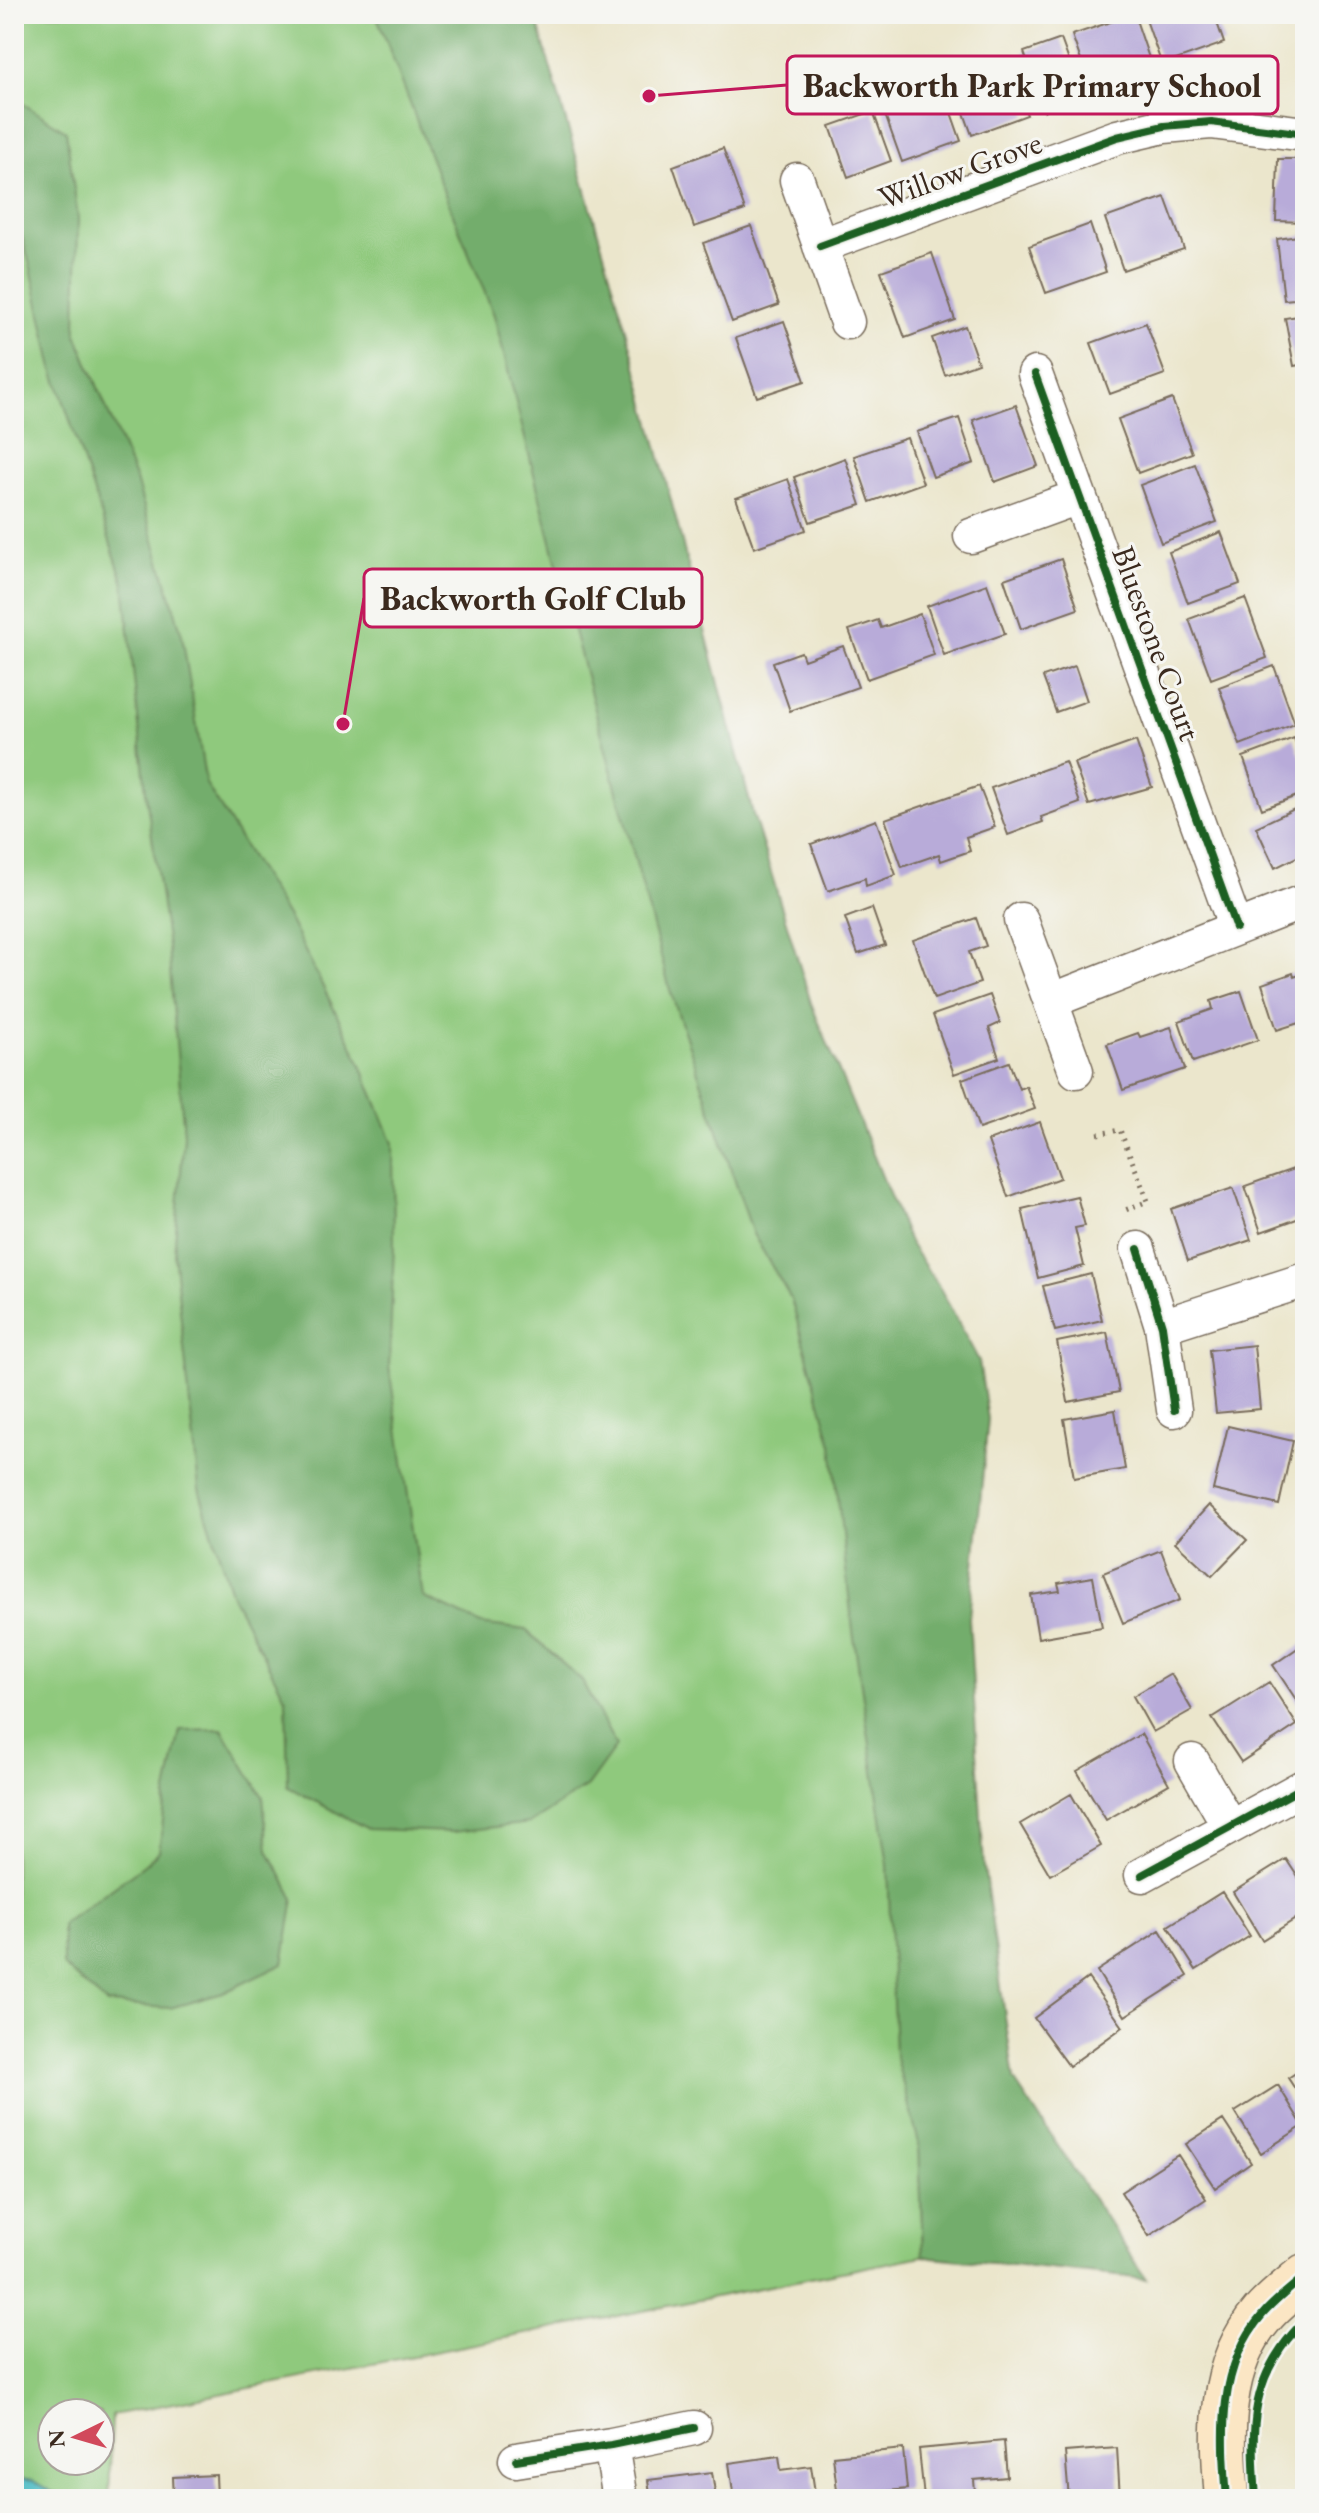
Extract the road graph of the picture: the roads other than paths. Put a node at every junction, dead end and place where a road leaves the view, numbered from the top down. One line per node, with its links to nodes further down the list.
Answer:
1 (1305, 134): 3 (street, Willow Grove)
2 (797, 180): 3 (street)
3 (820, 246): 4 (street)
4 (847, 322)
5 (1035, 374): 6 (street, Bluestone Court)
6 (1078, 497): 7 (street); 10 (street, Bluestone Court)
7 (971, 536)
8 (1305, 901): 10 (street)
9 (1021, 920): 11 (street)
10 (1236, 928): 11 (street)
11 (1051, 1001): 12 (street)
12 (1076, 1071)
13 (1138, 1249): 15 (street)
14 (1305, 1280): 15 (street)
15 (1162, 1326): 16 (street)
16 (1174, 1410)
17 (1192, 1761): 19 (street)
18 (1305, 1786): 19 (street)
19 (1230, 1827): 20 (street)
20 (1142, 1875)
21 (1305, 2276): 26 (street)
22 (694, 2428): 23 (street)
23 (611, 2445): 24 (street); 25 (street)
24 (516, 2460)
25 (620, 2499)
26 (1227, 2499)

